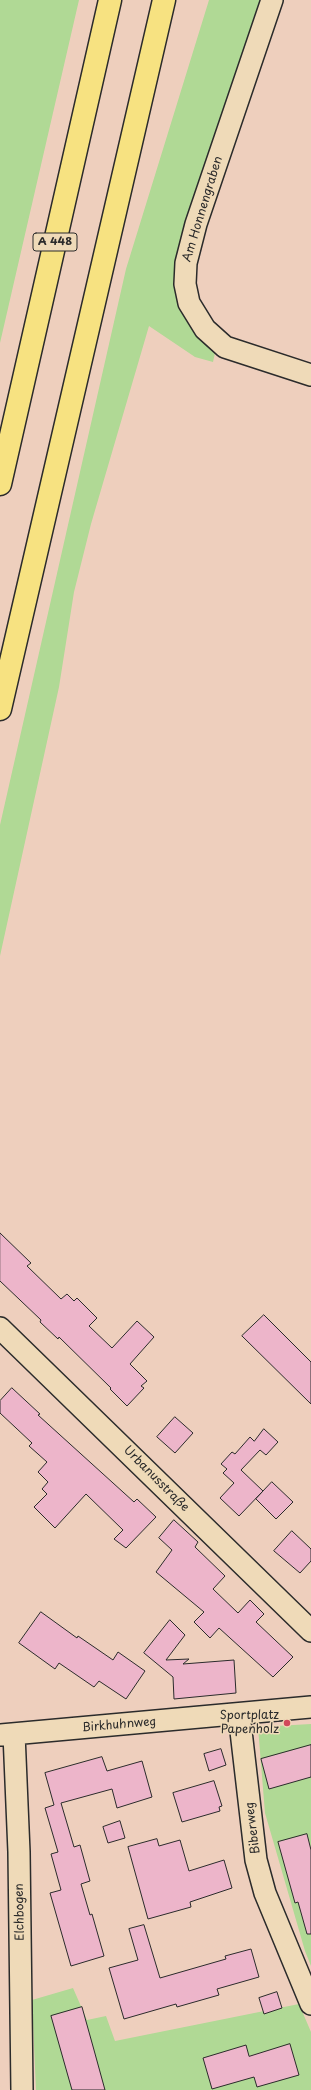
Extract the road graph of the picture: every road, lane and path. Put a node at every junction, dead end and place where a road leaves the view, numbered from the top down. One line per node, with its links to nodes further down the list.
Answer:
1 (110, 0): 5 (highway, A 448)
2 (164, 0): 6 (highway)
3 (272, 0): 4 (street, Am Honnengraben)
4 (311, 375)
5 (0, 484)
6 (0, 709)
7 (0, 1328): 8 (street, Urbanusstraße)
8 (311, 1631)
9 (311, 1707): 10 (street)
10 (239, 1714): 11 (street, Birkhuhnweg); 12 (street, Biberweg)
11 (7, 1734): 13 (street, Elchbogen)
12 (311, 2004)
13 (22, 2090)

